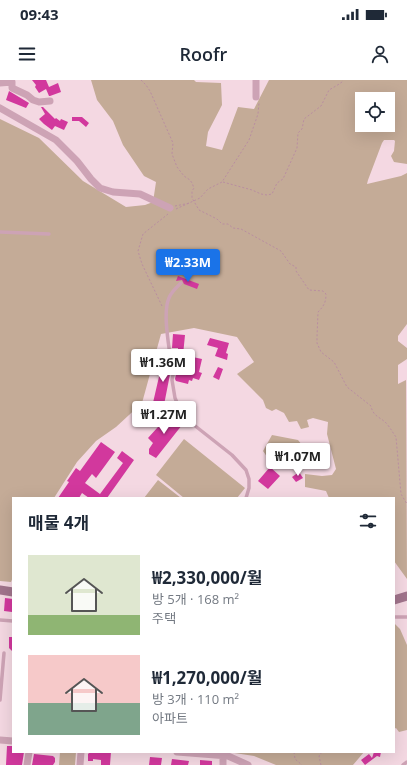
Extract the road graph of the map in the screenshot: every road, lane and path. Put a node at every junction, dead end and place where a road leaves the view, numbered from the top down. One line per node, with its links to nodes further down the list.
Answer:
1 (140, 80): 10 (path)
2 (256, 80): 6 (street)
3 (343, 80): 9 (path)
4 (12, 81): 5 (street); 7 (street)
5 (0, 83)
6 (256, 97): 9 (path)
7 (50, 101)
8 (0, 108): 11 (street)
9 (222, 182): 10 (path)
10 (194, 202): 11 (path); 11 (path); 17 (path)
11 (170, 211): 15 (path)
12 (0, 232): 13 (lane)
13 (49, 234)
14 (181, 283): 15 (lane)
15 (166, 314): 16 (lane)
16 (246, 497)
17 (407, 504)
18 (0, 590): 19 (street)
19 (12, 592)
20 (407, 596): 21 (street)
21 (395, 600)
22 (395, 617): 23 (lane)
23 (407, 617)
24 (0, 620): 25 (lane)
25 (12, 621)
26 (4, 653): 27 (lane)
27 (0, 700)
28 (0, 740): 29 (street)
29 (12, 741)
30 (29, 753): 37 (street)
31 (81, 753): 38 (street)
32 (192, 753): 35 (street)
33 (294, 753): 41 (path)
34 (321, 753): 42 (path)
35 (223, 755): 39 (street); 40 (street)
36 (407, 762): 43 (lane)
37 (27, 765)
38 (80, 765)
39 (223, 765)
40 (248, 765)
41 (302, 765)
42 (321, 765)
43 (403, 765)

